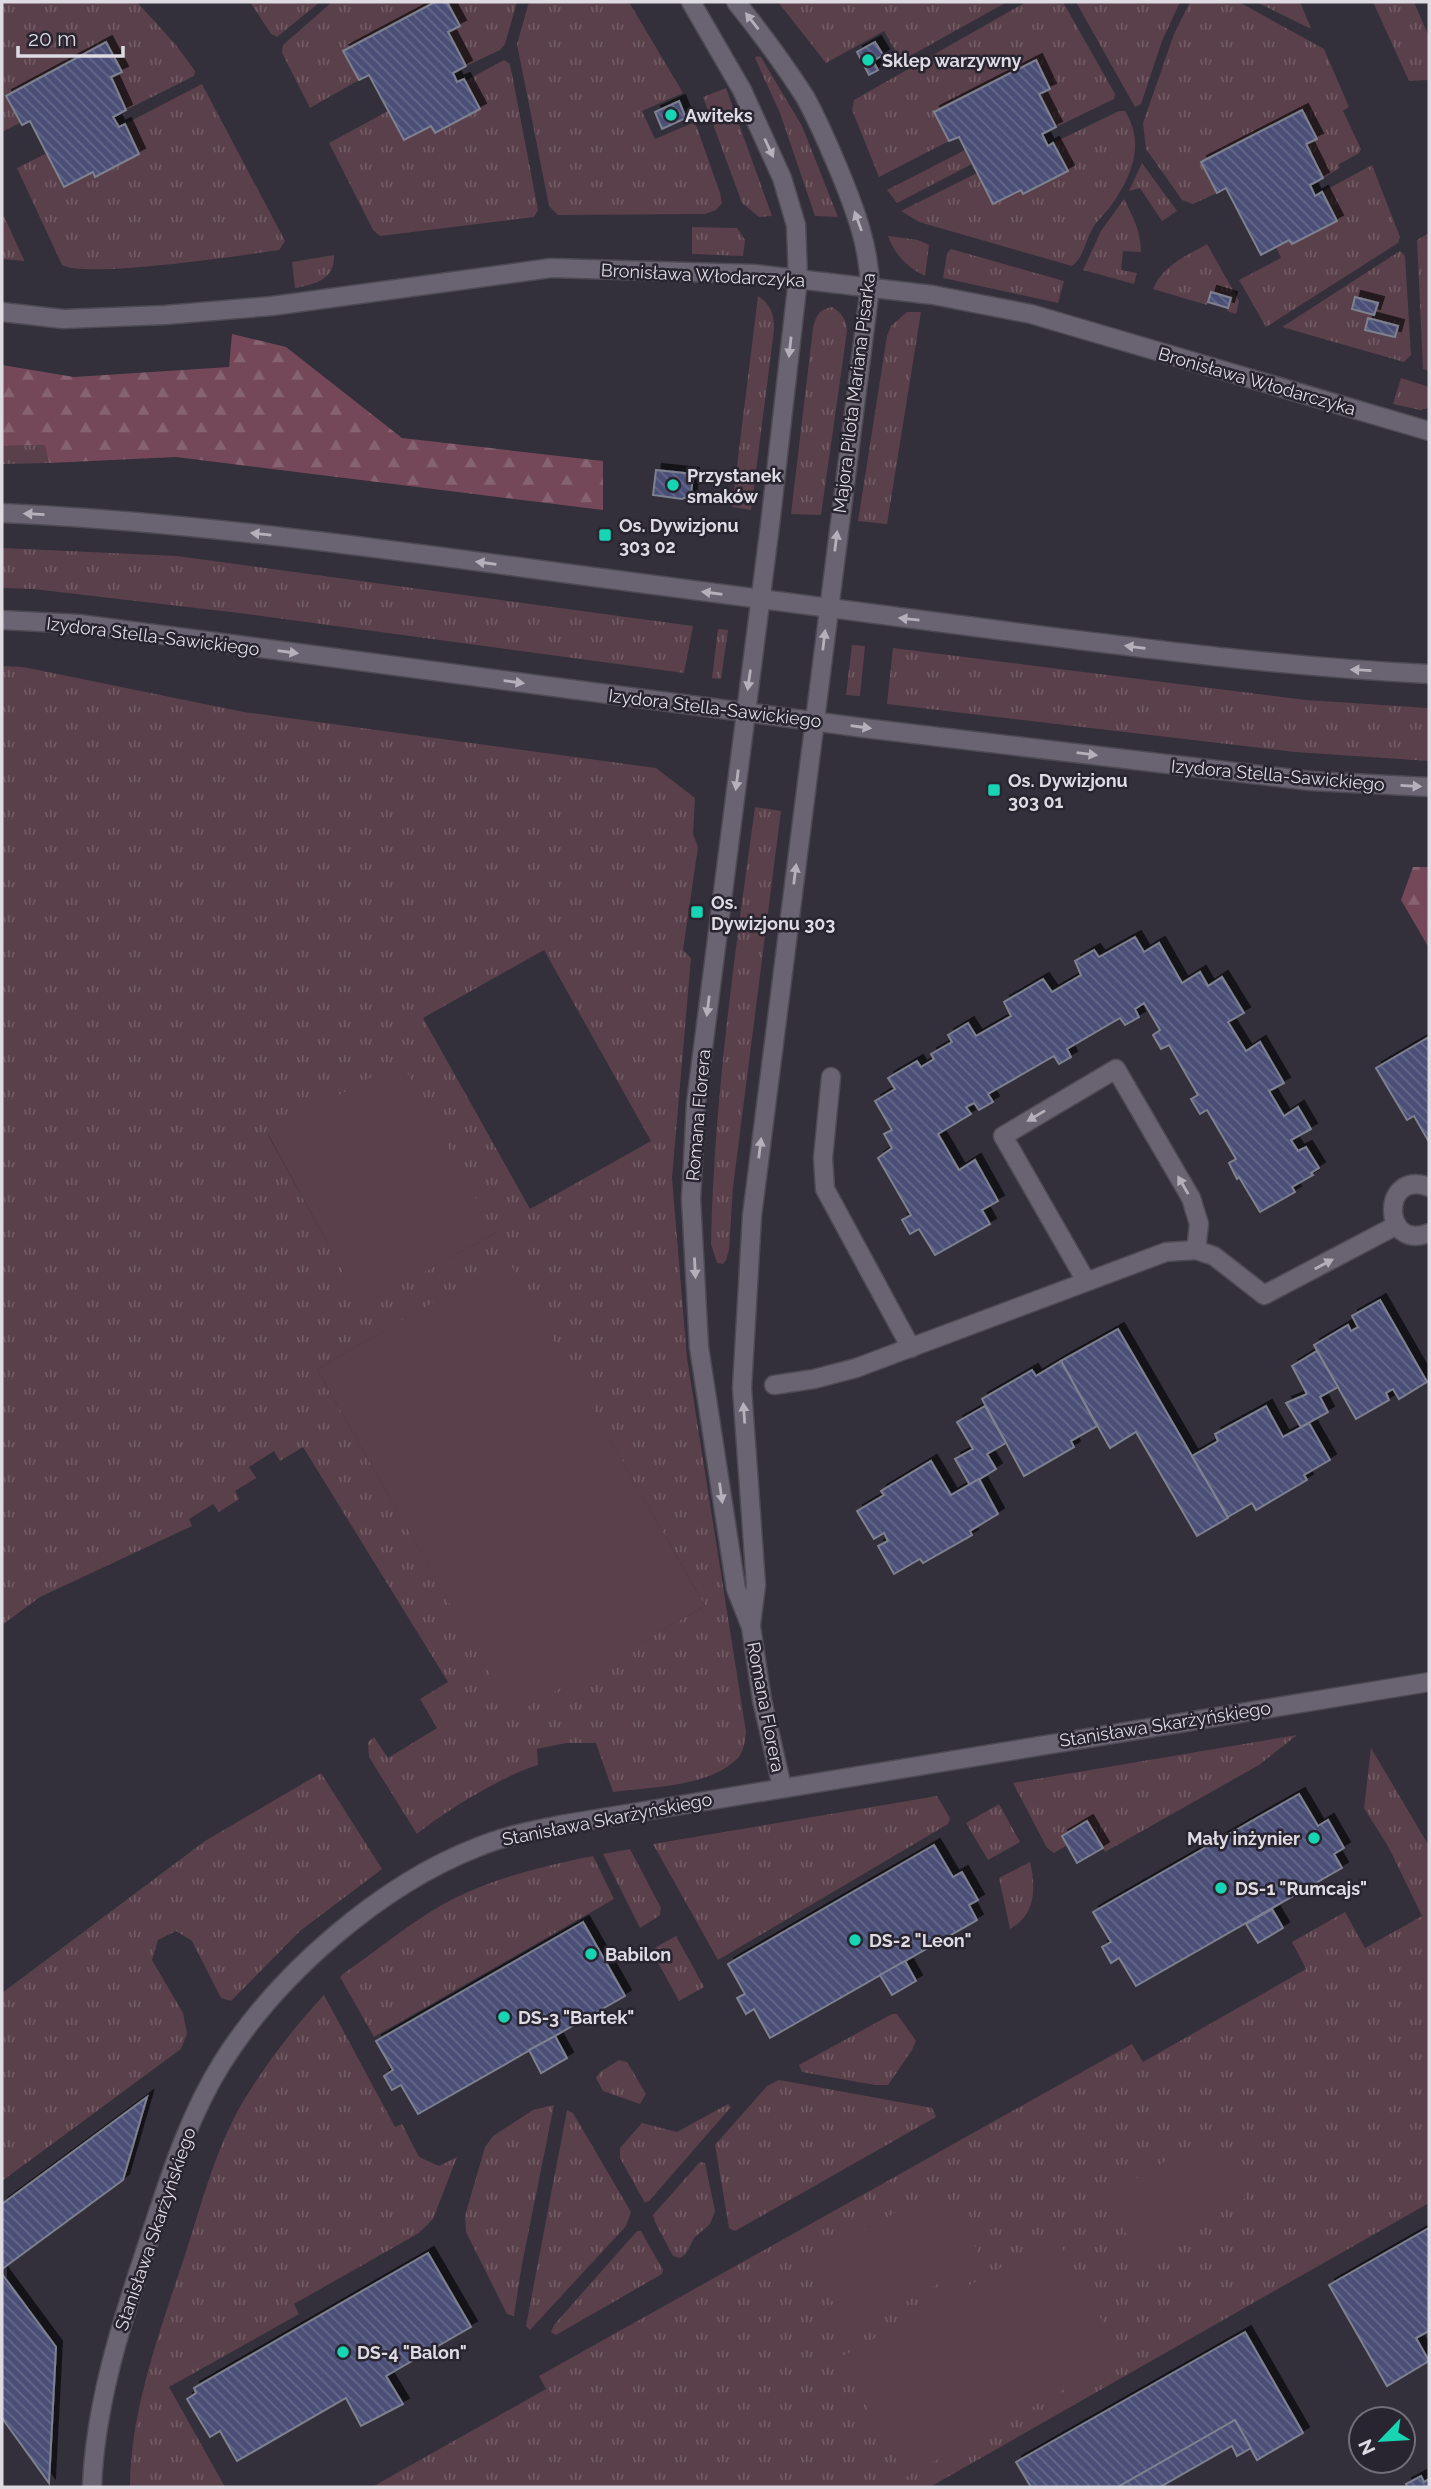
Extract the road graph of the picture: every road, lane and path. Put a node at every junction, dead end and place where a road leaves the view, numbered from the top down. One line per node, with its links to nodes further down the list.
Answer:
1 (691, 2): 3 (street, one-way to 3)
2 (736, 2): 4 (street, Majora Pilota Mariana Pisarka, one-way to 2)
3 (797, 279): 4 (street, Bronisława Włodarczyka); 5 (street, Bronisława Włodarczyka); 8 (street, one-way to 8)
4 (870, 287): 6 (street, Bronisława Włodarczyka); 9 (street, Majora Pilota Mariana Pisarka, one-way to 4)
5 (2, 313)
6 (1429, 431)
7 (2, 513): 8 (street, one-way to 7)
8 (760, 600): 9 (street); 12 (street, Romana Florera, one-way to 12)
9 (828, 609): 11 (street, one-way to 9); 13 (street, Romana Florera, one-way to 9)
10 (2, 620): 12 (street, Izydora Stella-Sawickiego, one-way to 12)
11 (1429, 674)
12 (745, 712): 13 (street, Izydora Stella-Sawickiego); 23 (street, Romana Florera, one-way to 23)
13 (814, 720): 14 (street, Izydora Stella-Sawickiego, one-way to 14); 23 (street, Romana Florera, one-way to 13)
14 (1429, 788)
15 (831, 1077): 21 (street)
16 (1429, 1187): 17 (street)
17 (1397, 1225): 18 (street); 19 (street, one-way to 17)
18 (1429, 1233)
19 (1196, 1250): 20 (street); 20 (street, one-way to 20)
20 (1086, 1281): 21 (street)
21 (911, 1348): 22 (street)
22 (774, 1385)
23 (751, 1627): 25 (street, Romana Florera)
24 (1429, 1682): 25 (street, Stanisława Skarżyńskiego)
25 (782, 1787): 26 (street, Stanisława Skarżyńskiego)
26 (92, 2487)

